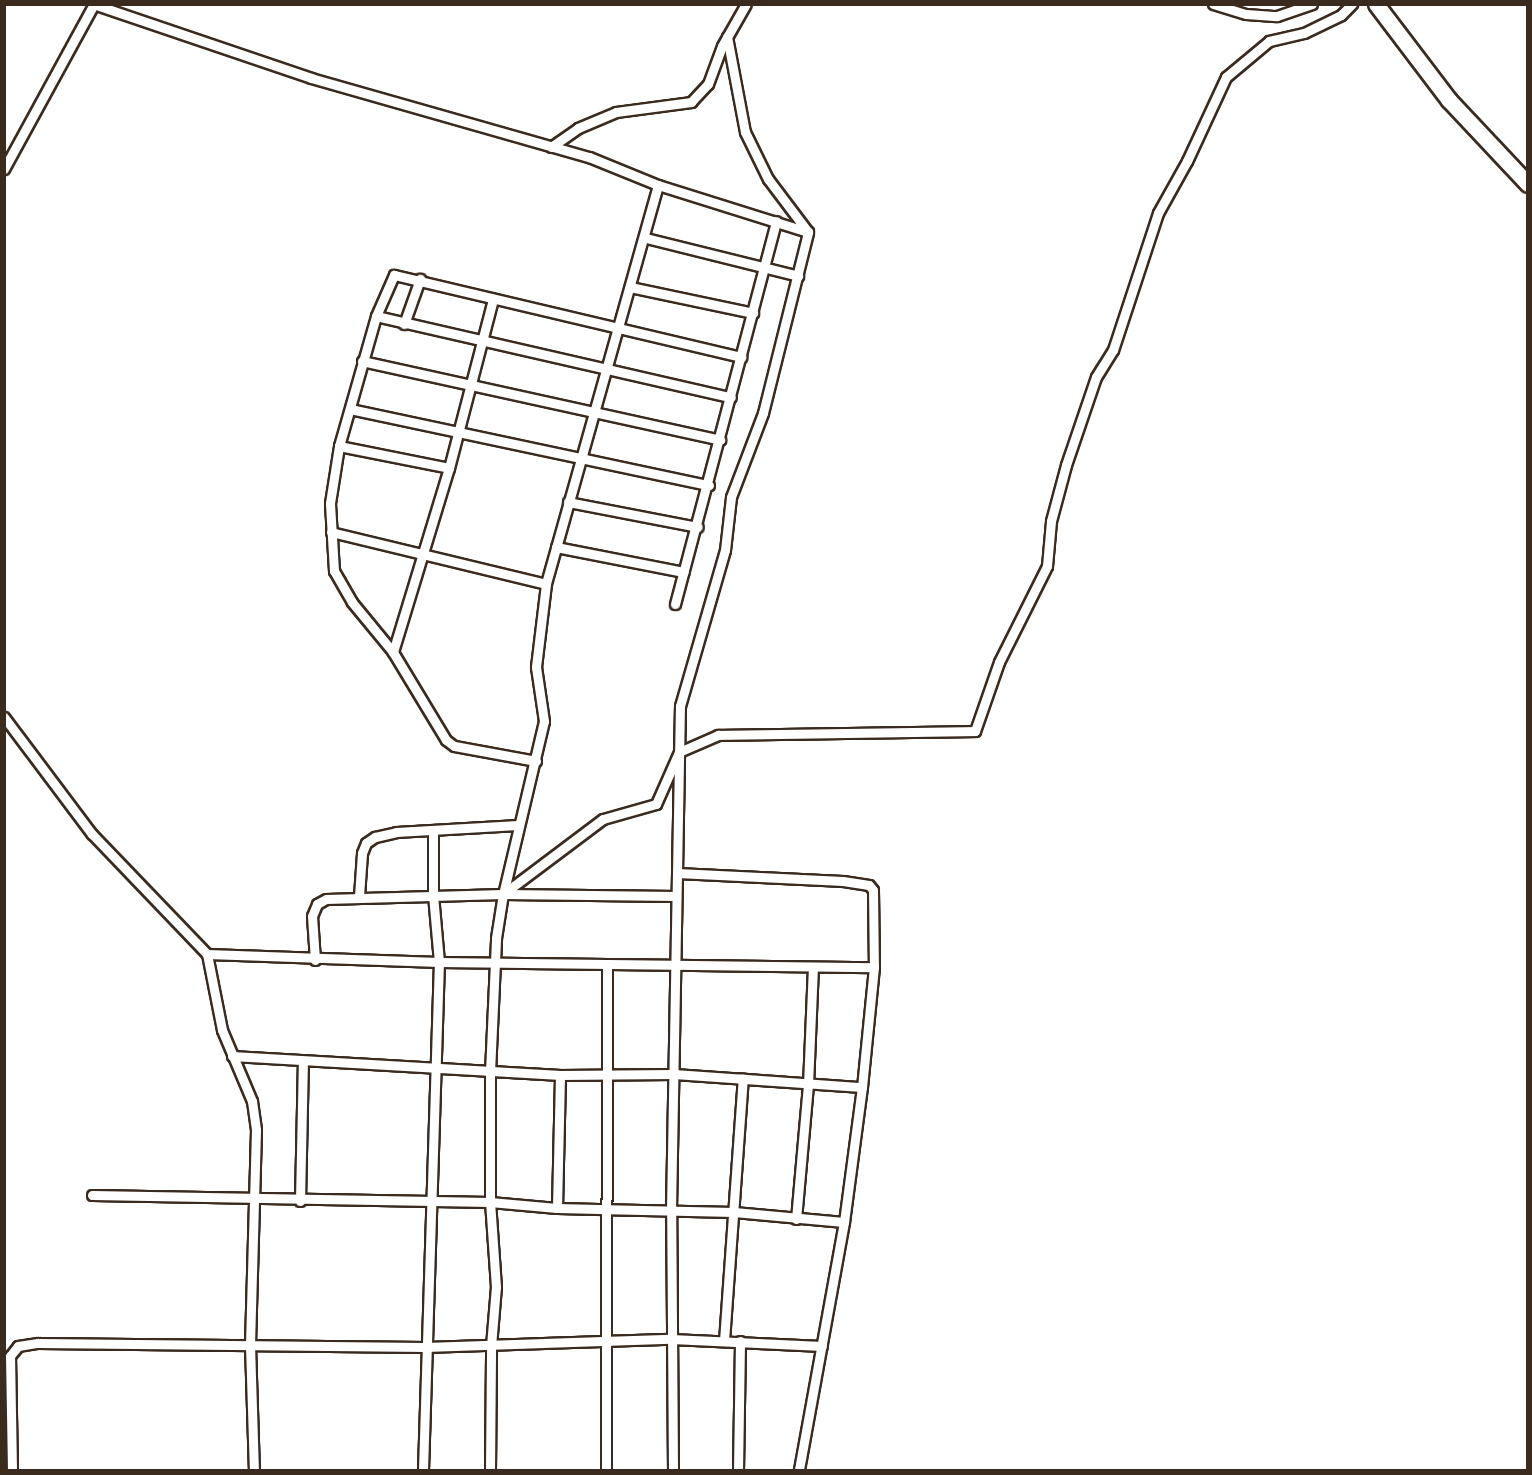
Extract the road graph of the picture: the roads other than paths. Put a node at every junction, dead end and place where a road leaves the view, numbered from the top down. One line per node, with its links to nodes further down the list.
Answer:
1 (746, 4): 7 (street)
2 (1214, 4): 3 (street)
3 (1312, 4)
4 (1352, 4): 49 (street)
5 (1376, 4): 11 (highway)
6 (94, 5): 8 (street); 9 (street)
7 (727, 37): 8 (street); 14 (street)
8 (551, 147): 12 (street)
9 (8, 156): 10 (street)
10 (4, 169)
11 (1527, 184)
12 (658, 185): 13 (street); 15 (street)
13 (776, 221): 14 (street); 16 (street)
14 (808, 232): 17 (street)
15 (646, 237): 16 (street); 19 (street)
16 (764, 269): 17 (street); 21 (street)
17 (798, 276): 49 (street)
18 (420, 279): 20 (street); 22 (street); 23 (street)
19 (630, 287): 21 (street); 24 (street)
20 (493, 299): 24 (street); 25 (street)
21 (753, 313): 26 (street)
22 (376, 315): 23 (street); 27 (street)
23 (404, 324): 25 (street)
24 (619, 327): 26 (street); 28 (street)
25 (484, 342): 28 (street); 29 (street)
26 (741, 357): 30 (street)
27 (362, 361): 29 (street); 31 (street)
28 (604, 369): 30 (street); 32 (street)
29 (472, 386): 32 (street); 33 (street)
30 (731, 397): 34 (street)
31 (350, 409): 33 (street); 35 (street)
32 (592, 412): 34 (street); 36 (street)
33 (459, 432): 36 (street); 37 (street)
34 (720, 440): 38 (street)
35 (339, 446): 37 (street); 41 (street)
36 (579, 456): 38 (street); 39 (street)
37 (450, 468): 43 (street)
38 (709, 485): 40 (street)
39 (568, 501): 40 (street); 42 (street)
40 (698, 527): 44 (street)
41 (331, 532): 43 (street); 47 (street)
42 (556, 547): 44 (street); 45 (street)
43 (424, 554): 45 (street); 47 (street)
44 (684, 572): 46 (street)
45 (546, 584): 50 (street)
46 (675, 604)
47 (393, 652): 50 (street)
48 (4, 717): 58 (street)
49 (679, 752): 53 (street); 54 (street)
50 (536, 761): 51 (street)
51 (518, 825): 52 (street); 54 (street)
52 (434, 830): 55 (street); 56 (street)
53 (676, 873): 57 (street); 65 (street)
54 (503, 894): 55 (street); 57 (street); 61 (street)
55 (433, 895): 56 (street); 60 (street)
56 (358, 896): 59 (street)
57 (676, 896): 63 (street)
58 (207, 954): 59 (street); 66 (street)
59 (315, 960): 60 (street)
60 (439, 962): 61 (street); 68 (street)
61 (495, 963): 62 (street); 69 (street)
62 (607, 965): 63 (street); 70 (street)
63 (675, 966): 64 (street); 71 (street)
64 (813, 967): 65 (street); 74 (street)
65 (874, 967): 75 (street)
66 (232, 1056): 67 (street); 77 (street)
67 (303, 1060): 68 (street); 78 (street)
68 (436, 1068): 69 (street); 79 (street)
69 (490, 1072): 72 (street); 80 (street)
70 (605, 1074): 71 (street); 72 (street); 82 (street)
71 (674, 1074): 73 (street); 83 (street)
72 (560, 1075): 81 (street)
73 (743, 1078): 74 (street); 84 (street)
74 (808, 1085): 75 (street); 85 (street)
75 (862, 1086): 86 (street)
76 (92, 1195): 77 (street)
77 (255, 1200): 78 (street); 91 (street)
78 (300, 1201): 79 (street)
79 (432, 1202): 80 (street); 94 (street)
80 (490, 1202): 81 (street); 92 (street)
81 (557, 1208): 82 (street)
82 (606, 1209): 83 (street); 88 (street)
83 (671, 1210): 84 (street); 87 (street)
84 (734, 1212): 85 (street); 89 (street)
85 (796, 1219): 86 (street)
86 (844, 1222): 93 (street)
87 (671, 1339): 88 (street); 89 (street); 100 (street)
88 (607, 1341): 92 (street); 99 (street)
89 (724, 1341): 90 (street)
90 (740, 1341): 93 (street); 101 (street)
91 (250, 1345): 94 (street); 95 (street); 96 (street)
92 (491, 1346): 94 (street); 98 (street)
93 (822, 1346): 102 (street)
94 (425, 1347): 97 (street)
95 (12, 1470)
96 (254, 1470)
97 (423, 1470)
98 (490, 1470)
99 (606, 1470)
100 (673, 1470)
101 (738, 1470)
102 (800, 1470)

